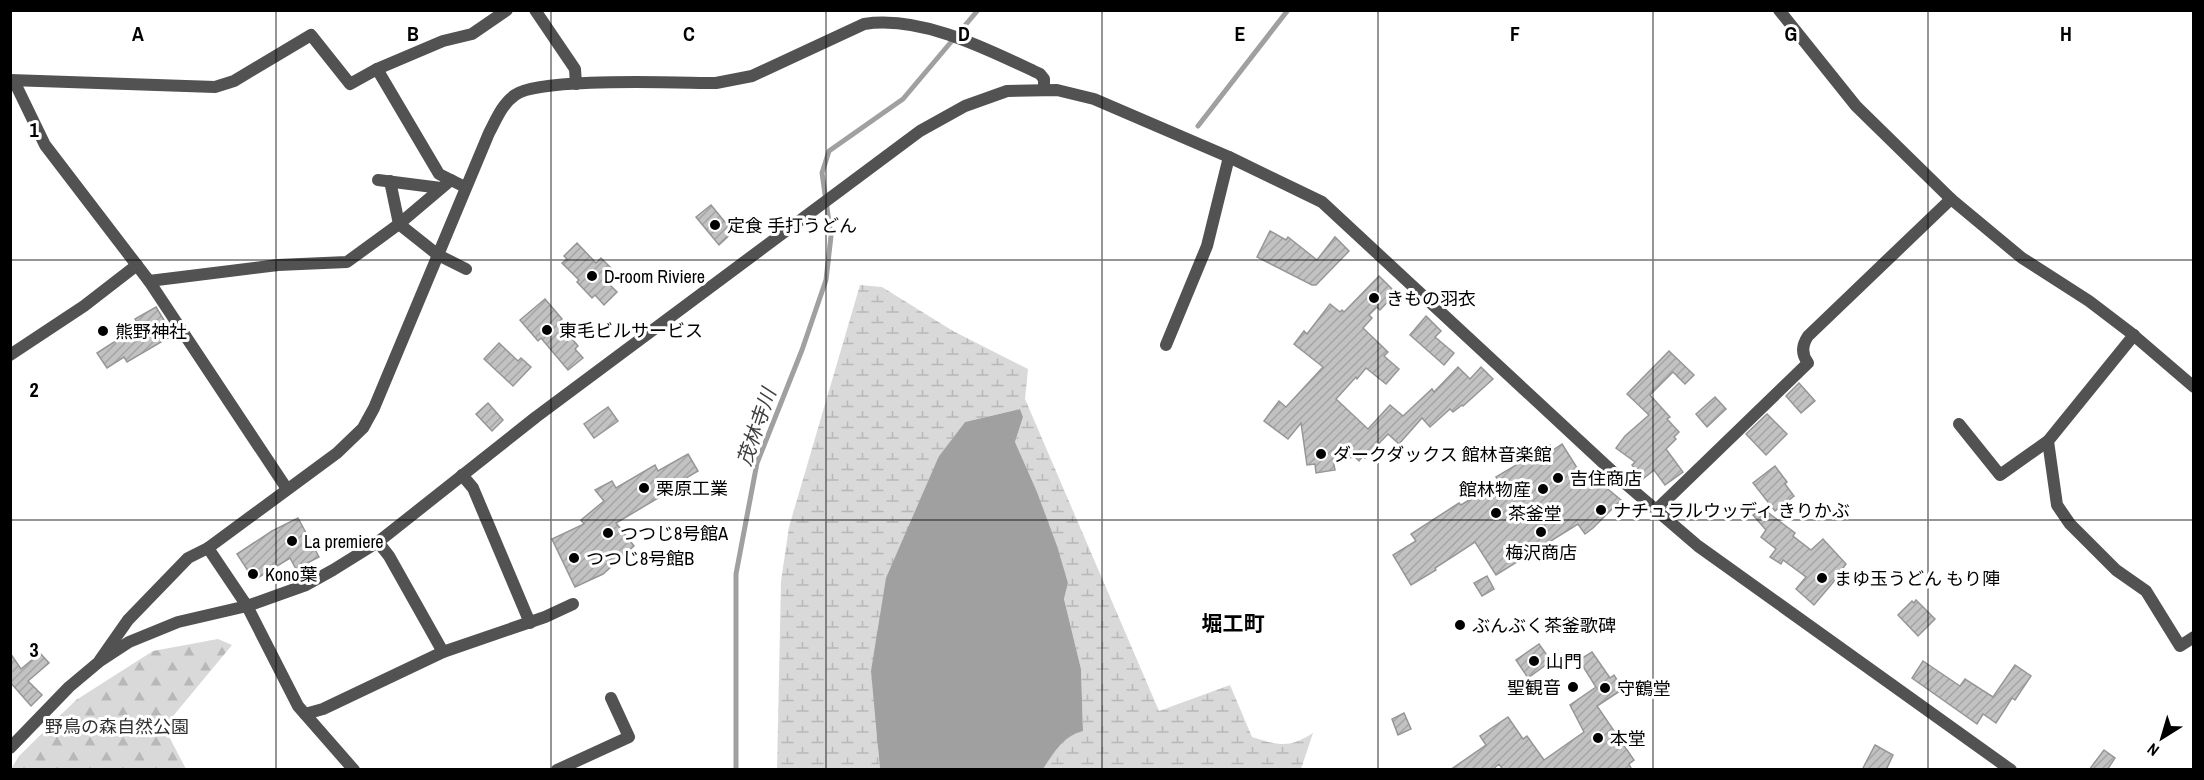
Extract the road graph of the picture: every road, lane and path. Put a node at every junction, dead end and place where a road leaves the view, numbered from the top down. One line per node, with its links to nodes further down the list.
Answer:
1 (507, 10): 4 (street)
2 (535, 10): 6 (street)
3 (1779, 10): 11 (street)
4 (377, 69): 5 (street); 9 (street)
5 (12, 80): 14 (street)
6 (576, 84): 7 (street); 10 (street)
7 (1044, 88): 8 (street); 23 (street)
8 (1228, 157): 18 (street); 25 (street)
9 (446, 184): 10 (street); 12 (street); 12 (street)
10 (465, 187): 13 (street)
11 (1951, 199): 17 (street); 25 (street)
12 (399, 224): 13 (street); 16 (street)
13 (438, 255): 15 (street); 24 (street)
14 (137, 265): 16 (street); 19 (street)
15 (466, 268)
16 (149, 281): 24 (street)
17 (2134, 335): 20 (street); 22 (street)
18 (1166, 345)
19 (10, 355)
20 (2193, 387)
21 (1959, 424): 22 (street)
22 (2048, 441): 31 (street)
23 (462, 475): 26 (street); 30 (street)
24 (286, 489): 27 (street)
25 (1656, 510): 39 (street)
26 (378, 542): 29 (street); 32 (street)
27 (208, 548): 29 (street); 33 (street)
28 (573, 604): 30 (street)
29 (247, 606): 33 (street); 35 (street)
30 (530, 623): 32 (street)
31 (2193, 637)
32 (443, 652): 35 (street)
33 (100, 661): 36 (street)
34 (611, 698): 38 (street)
35 (305, 714): 37 (street)
36 (10, 748)
37 (354, 770)
38 (557, 770)
39 (2012, 770)

